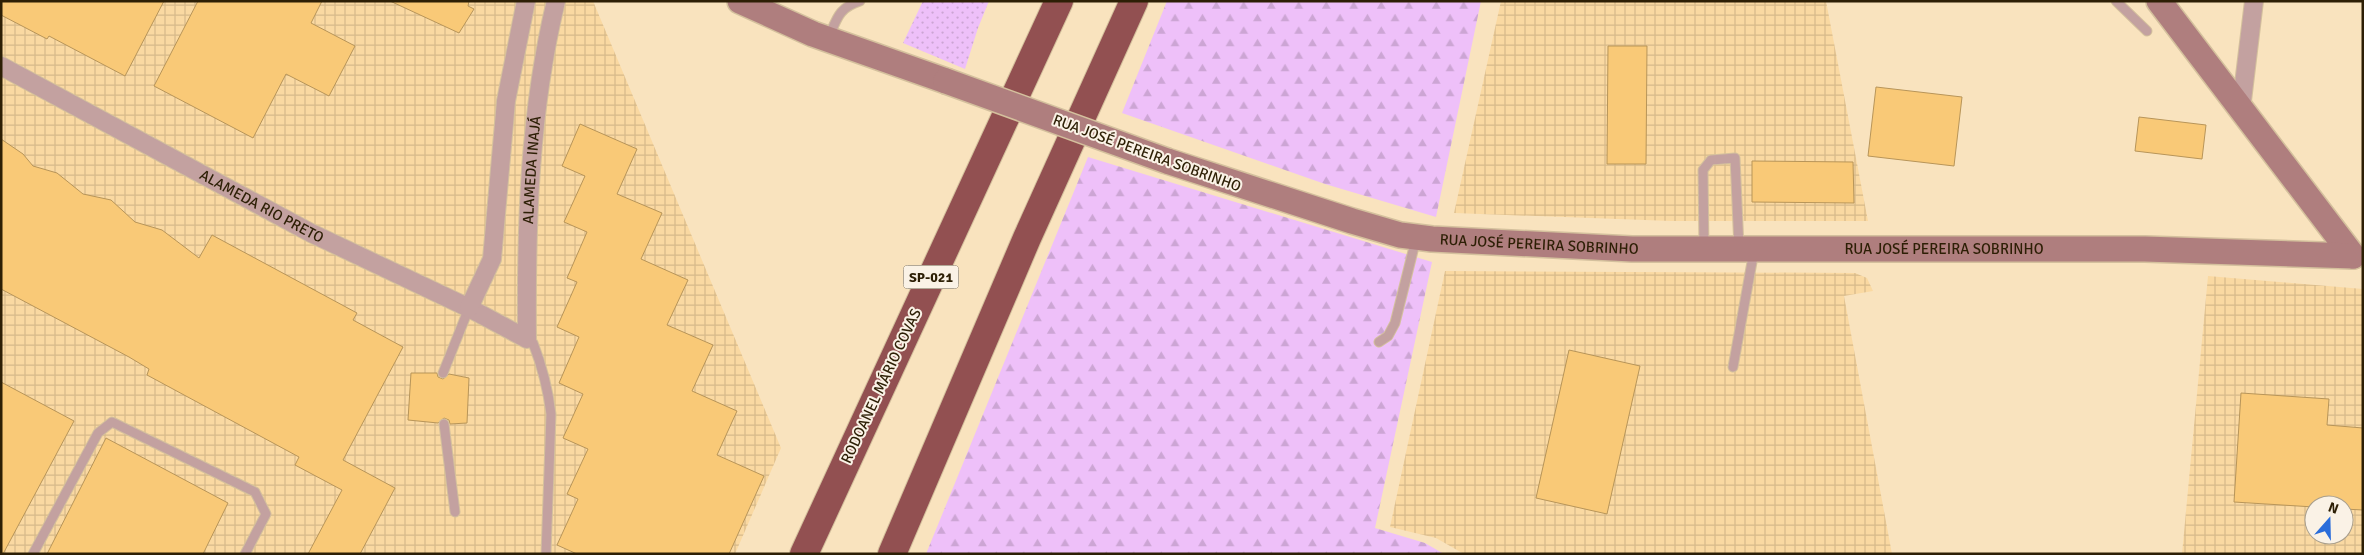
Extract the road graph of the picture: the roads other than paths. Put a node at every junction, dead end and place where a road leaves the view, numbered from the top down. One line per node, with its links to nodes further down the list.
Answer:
1 (526, 1): 19 (street, ALAMEDA INAJÁ)
2 (556, 1): 20 (street, ALAMEDA INAJÁ)
3 (740, 1): 10 (street, RUA JOSÉ PEREIRA SOBRINHO)
4 (860, 1): 12 (lane)
5 (1059, 1): 29 (highway, RODOANEL MÁRIO COVAS / SP-021)
6 (1134, 1): 30 (highway)
7 (2116, 1): 11 (lane)
8 (2159, 1): 14 (street)
9 (2254, 1): 14 (street)
10 (756, 7): 12 (street, RUA JOSÉ PEREIRA SOBRINHO)
11 (2147, 31)
12 (828, 39): 15 (street, RUA JOSÉ PEREIRA SOBRINHO, bridge)
13 (1, 66): 19 (street, ALAMEDA RIO PRETO)
14 (2241, 109): 18 (street)
15 (1416, 238): 17 (street, RUA JOSÉ PEREIRA SOBRINHO); 21 (lane)
16 (1746, 248): 17 (street, RUA JOSÉ PEREIRA SOBRINHO); 17 (lane); 18 (street, RUA JOSÉ PEREIRA SOBRINHO); 22 (lane)
17 (1704, 249)
18 (2358, 256)
19 (469, 308): 20 (street, ALAMEDA RIO PRETO); 23 (lane)
20 (527, 339): 28 (lane)
21 (1379, 342)
22 (1733, 367)
23 (443, 373)
24 (444, 424): 25 (lane)
25 (455, 512)
26 (33, 554): 27 (lane)
27 (245, 554)
28 (546, 554)
29 (804, 554)
30 (892, 554)

